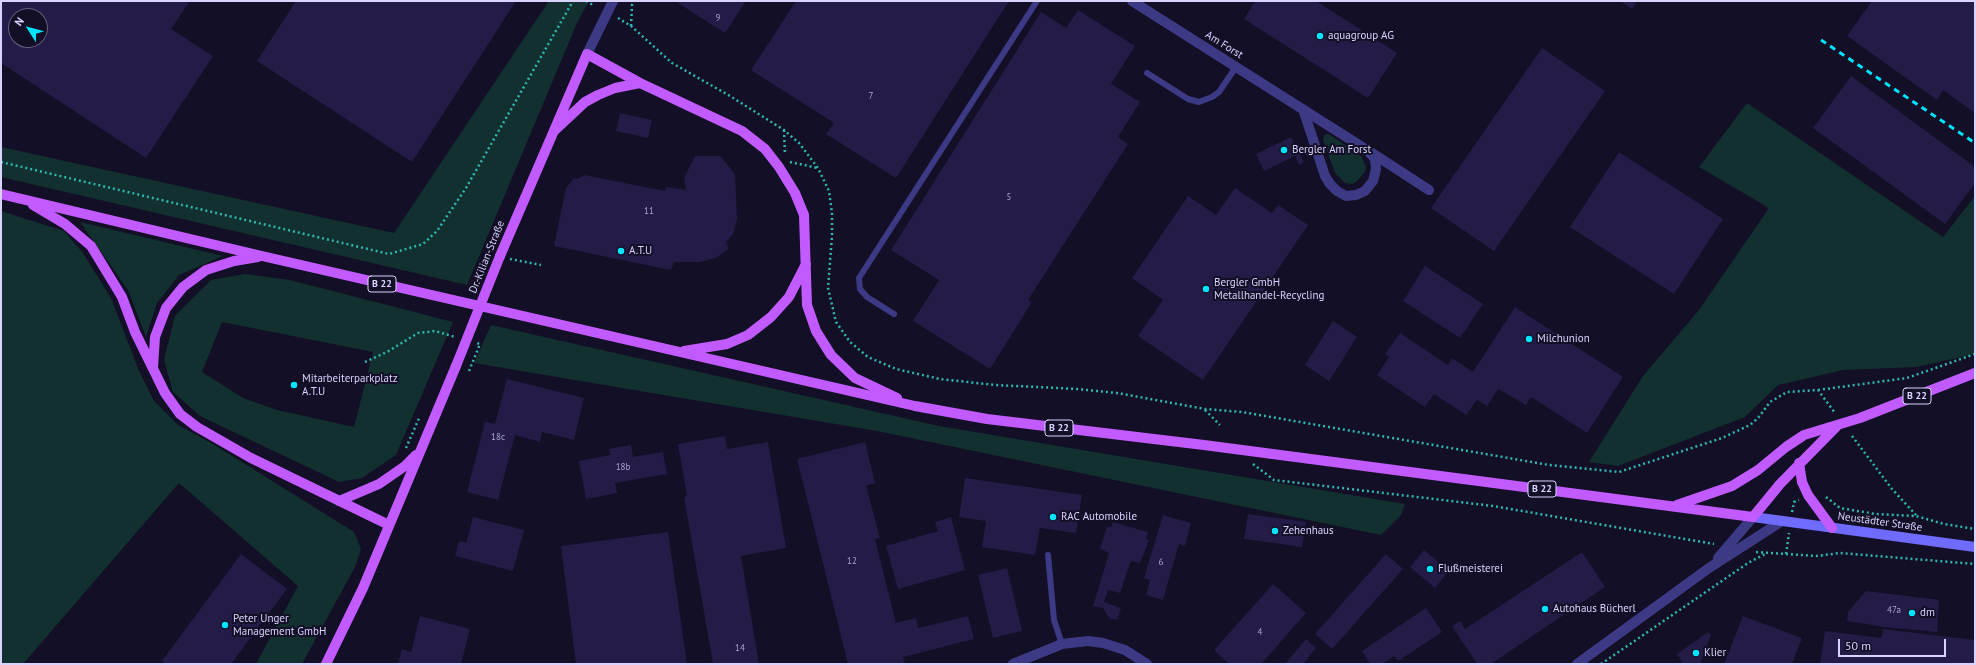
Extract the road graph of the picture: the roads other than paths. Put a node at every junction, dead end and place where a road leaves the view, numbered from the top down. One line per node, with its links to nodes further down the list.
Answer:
1 (613, 1): 4 (street, Dr.-Kilian-Straße)
2 (1037, 1): 16 (lane)
3 (1132, 1): 5 (street, Am Forst)
4 (587, 54): 7 (main road); 9 (main road, Dr.-Kilian-Straße)
5 (1236, 67): 6 (lane); 8 (street, Am Forst)
6 (1147, 73)
7 (640, 83): 9 (main road); 15 (main road)
8 (1303, 109): 10 (street, Am Forst); 10 (street, Am Forst)
9 (551, 134): 22 (main road, Dr.-Kilian-Straße, bridge)
10 (1366, 150): 11 (street, Am Forst)
11 (1429, 190)
12 (1, 194): 13 (main road, B 22)
13 (24, 200): 14 (main road, B 22); 18 (main road)
14 (262, 256): 17 (main road, B 22); 18 (main road)
15 (807, 262): 17 (main road); 20 (main road)
16 (894, 314)
17 (679, 352): 20 (main road, B 22)
18 (153, 369): 24 (main road)
19 (1975, 374): 21 (main road, B 22)
20 (915, 406): 25 (main road, B 22)
21 (1837, 426): 23 (main road, B 22); 25 (main road, B 22)
22 (420, 451): 24 (main road); 28 (main road, Dr.-Kilian-Straße)
23 (1799, 464): 26 (main road, B 22); 29 (main road)
24 (339, 500): 28 (main road)
25 (1675, 506): 26 (main road, B 22)
26 (1753, 517): 27 (main road, Neustädter Straße); 32 (street)
27 (1782, 521): 29 (main road, Neustädter Straße); 32 (street)
28 (389, 525): 34 (main road, Dr.-Kilian-Straße)
29 (1832, 528): 30 (main road, Neustädter Straße)
30 (1975, 547)
31 (1048, 555): 33 (lane)
32 (1709, 568): 37 (street)
33 (1062, 644): 35 (street); 36 (street)
34 (326, 664)
35 (1013, 664)
36 (1147, 664)
37 (1577, 664)

